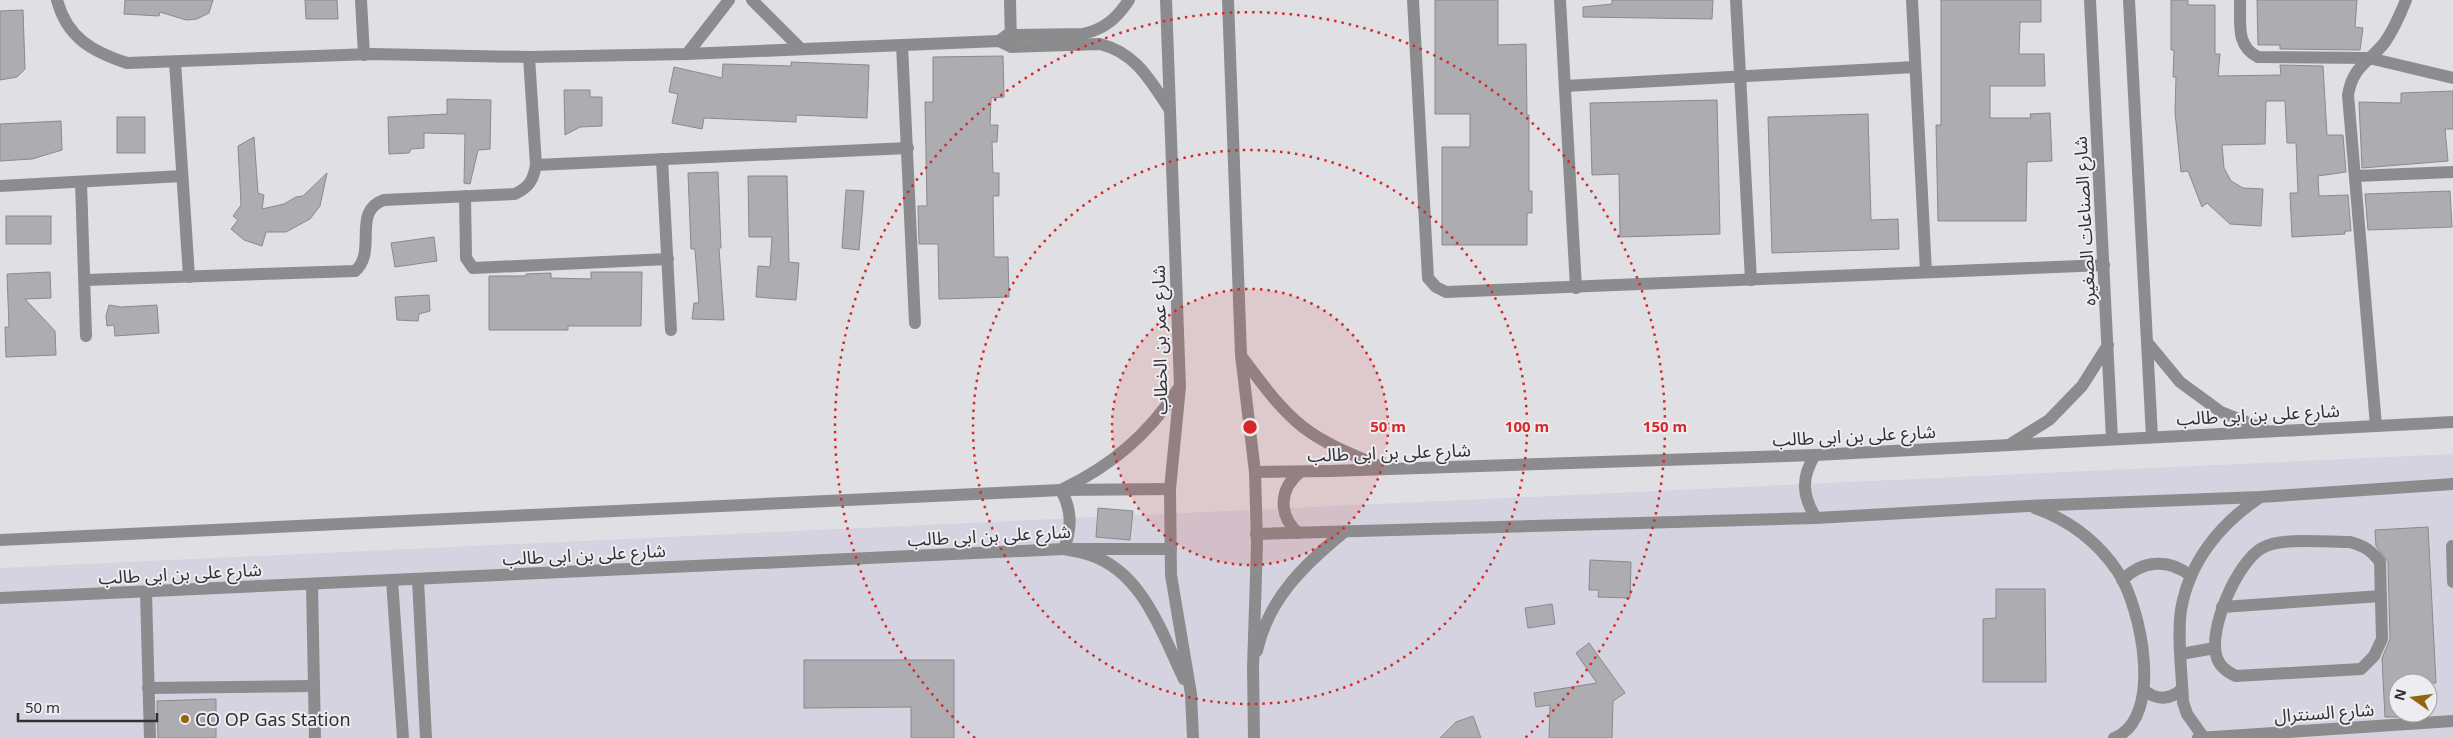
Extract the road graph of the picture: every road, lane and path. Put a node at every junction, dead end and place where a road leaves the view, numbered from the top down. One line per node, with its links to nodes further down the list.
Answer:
1 (57, 0): 25 (street)
2 (361, 0): 22 (street)
3 (729, 0): 21 (street)
4 (752, 0): 20 (street)
5 (1010, 0): 18 (street)
6 (1129, 0): 17 (street)
7 (1166, 0): 30 (street, شارع عمر بن الخطاب)
8 (1228, 0): 52 (street)
9 (1414, 0): 46 (street)
10 (1560, 0): 29 (street)
11 (1736, 0): 27 (street)
12 (1912, 0): 26 (street)
13 (2090, 0): 41 (street, شارع الصناعات الصغيره)
14 (2129, 0): 50 (street)
15 (2240, 0): 24 (street)
16 (2406, 0): 24 (street)
17 (1072, 39): 18 (street); 30 (street)
18 (1011, 41): 19 (street)
19 (902, 45): 20 (street); 31 (street)
20 (801, 49): 21 (street)
21 (688, 54): 23 (street)
22 (364, 55): 23 (street); 25 (street)
23 (529, 57): 33 (street)
24 (2369, 58): 28 (street); 36 (street)
25 (174, 62): 35 (street)
26 (1915, 67): 27 (street); 42 (street)
27 (1740, 77): 29 (street); 45 (street)
28 (2453, 78)
29 (1565, 86): 46 (street)
30 (1170, 110): 53 (street, شارع عمر بن الخطاب)
31 (908, 148): 32 (street); 47 (street)
32 (662, 159): 33 (street); 40 (street)
33 (536, 165): 39 (street)
34 (2453, 172): 36 (street)
35 (182, 176): 37 (street); 43 (street)
36 (2355, 176): 55 (street)
37 (81, 182): 38 (street); 44 (street)
38 (0, 186)
39 (465, 196): 40 (street); 43 (street)
40 (668, 259): 48 (street)
41 (2104, 265): 42 (street); 51 (street, شارع الصناعات الصغيره)
42 (1926, 272): 45 (street)
43 (189, 277): 44 (street)
44 (85, 280): 49 (street)
45 (1750, 280): 46 (street)
46 (1576, 288)
47 (915, 323)
48 (671, 330)
49 (86, 336)
50 (2146, 342): 56 (street); 57 (street)
51 (2108, 345): 58 (street, شارع الصناعات الصغيره); 59 (street)
52 (1241, 355): 61 (street); 62 (street)
53 (1180, 387): 65 (street, شارع عمر بن الخطاب); 66 (street)
54 (2453, 422): 55 (street, شارع على بن ابى طالب)
55 (2376, 426): 56 (street, شارع على بن ابى طالب)
56 (2269, 431): 57 (street, شارع على بن ابى طالب)
57 (2152, 437): 58 (street, شارع على بن ابى طالب)
58 (2112, 439): 59 (street, شارع على بن ابى طالب)
59 (2009, 445): 60 (street, شارع على بن ابى طالب)
60 (1815, 455): 61 (street, شارع على بن ابى طالب); 69 (street)
61 (1387, 469): 63 (street, شارع على بن ابى طالب)
62 (1256, 472): 63 (street, شارع على بن ابى طالب); 72 (street)
63 (1300, 472): 71 (street)
64 (2453, 484): 67 (street)
65 (1170, 489): 66 (street); 75 (street, شارع عمر بن الخطاب)
66 (1061, 490): 73 (street); 76 (street)
67 (2260, 497): 68 (street); 77 (street)
68 (2028, 506): 69 (street); 80 (street)
69 (1816, 518): 70 (street)
70 (1344, 532): 71 (street); 89 (street)
71 (1298, 533): 72 (street)
72 (1256, 534): 89 (street)
73 (0, 540)
74 (2452, 546): 81 (street)
75 (1170, 548): 76 (street, شارع على بن ابى طالب); 94 (street, شارع عمر بن الخطاب)
76 (1064, 549): 79 (street, شارع على بن ابى طالب); 94 (street)
77 (2191, 576): 80 (street); 88 (street)
78 (392, 580): 79 (street, شارع على بن ابى طالب); 82 (street, شارع على بن ابى طالب); 98 (street)
79 (418, 580): 99 (street)
80 (2122, 580): 93 (street)
81 (2453, 582)
82 (312, 584): 83 (street, شارع على بن ابى طالب); 90 (street)
83 (146, 592): 85 (street, شارع على بن ابى طالب); 91 (street)
84 (2381, 596): 86 (street); 86 (street); 87 (street)
85 (0, 598)
86 (2222, 606): 87 (street)
87 (2215, 648): 88 (street)
88 (2181, 654): 92 (street)
89 (1253, 668): 101 (street)
90 (314, 686): 91 (street); 97 (street)
91 (148, 688): 96 (street)
92 (2182, 689): 93 (street); 104 (street)
93 (2144, 690): 102 (street)
94 (1191, 694): 100 (street, شارع عمر بن الخطاب)
95 (2453, 721): 104 (street, شارع السنترال)
96 (150, 738)
97 (315, 738)
98 (403, 738)
99 (426, 738)
100 (1193, 738)
101 (1254, 738)
102 (2114, 738)
103 (2198, 738): 104 (street, شارع السنترال)
104 (2204, 738)

